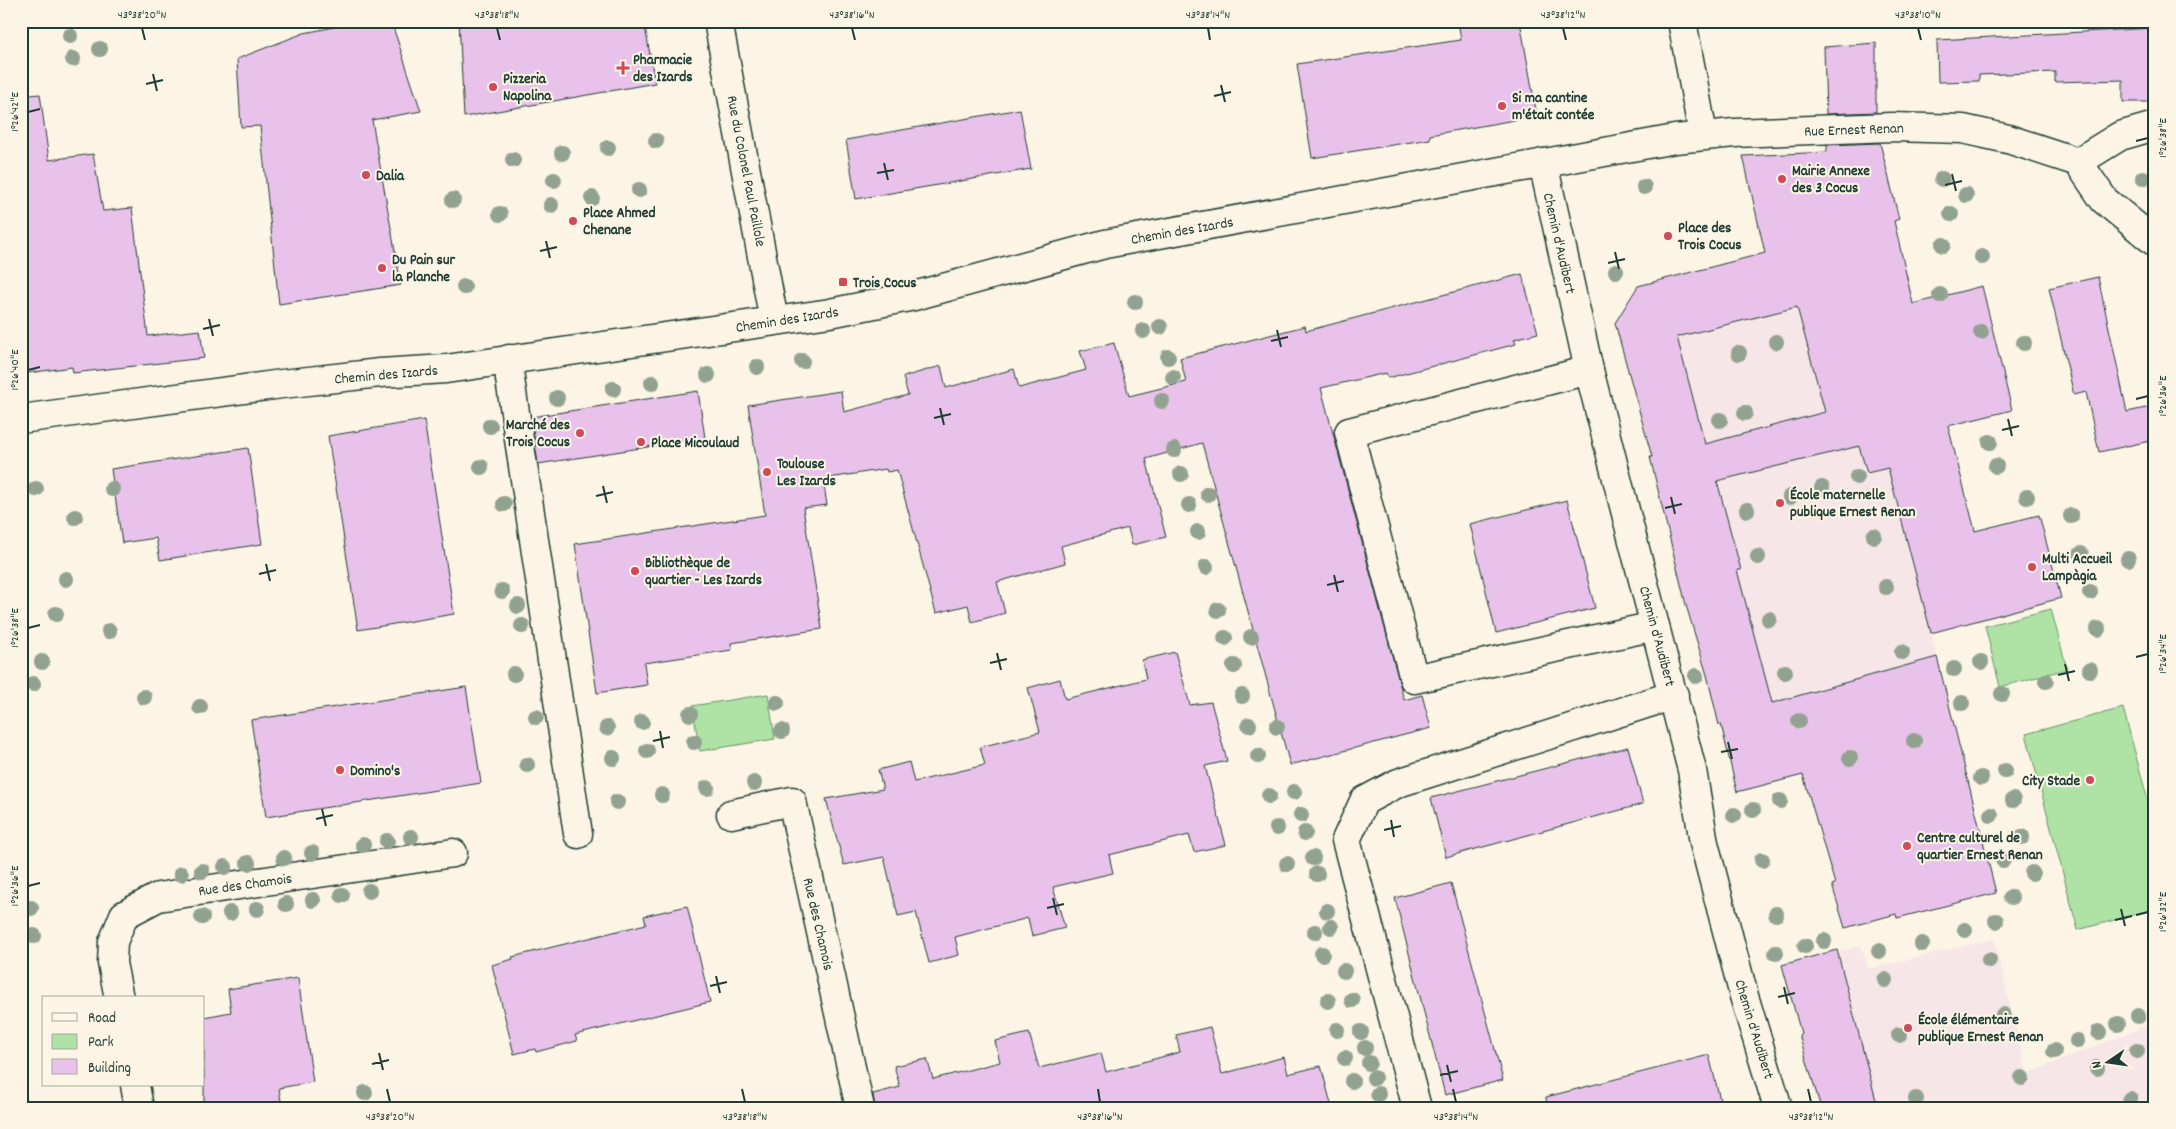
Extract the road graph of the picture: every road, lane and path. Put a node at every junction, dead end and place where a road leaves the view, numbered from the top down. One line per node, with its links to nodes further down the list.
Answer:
1 (718, 21): 8 (street, Rue du Colonel Paul Paillole)
2 (1682, 21): 4 (street)
3 (2155, 126): 5 (street)
4 (1702, 135): 5 (street, Rue Ernest Renan); 6 (street, Rue Ernest Renan)
5 (2078, 162): 7 (street)
6 (1543, 164): 8 (street, Chemin des Izards); 10 (street, Chemin d'Audibert)
7 (2155, 242)
8 (774, 321): 9 (street, Chemin des Izards)
9 (509, 359): 11 (street, Chemin des Izards); 15 (street)
10 (1589, 370): 12 (street, Chemin d'Audibert); 12 (street)
11 (21, 419)
12 (1655, 626): 13 (street, Chemin d'Audibert)
13 (1674, 695): 21 (street); 22 (street, Chemin d'Audibert)
14 (731, 814): 20 (street, Rue des Chamois)
15 (578, 834)
16 (453, 853): 17 (street, Rue des Chamois)
17 (119, 996)
18 (135, 1086): 19 (street)
19 (139, 1108)
20 (860, 1108)
21 (1417, 1108)
22 (1778, 1108)

